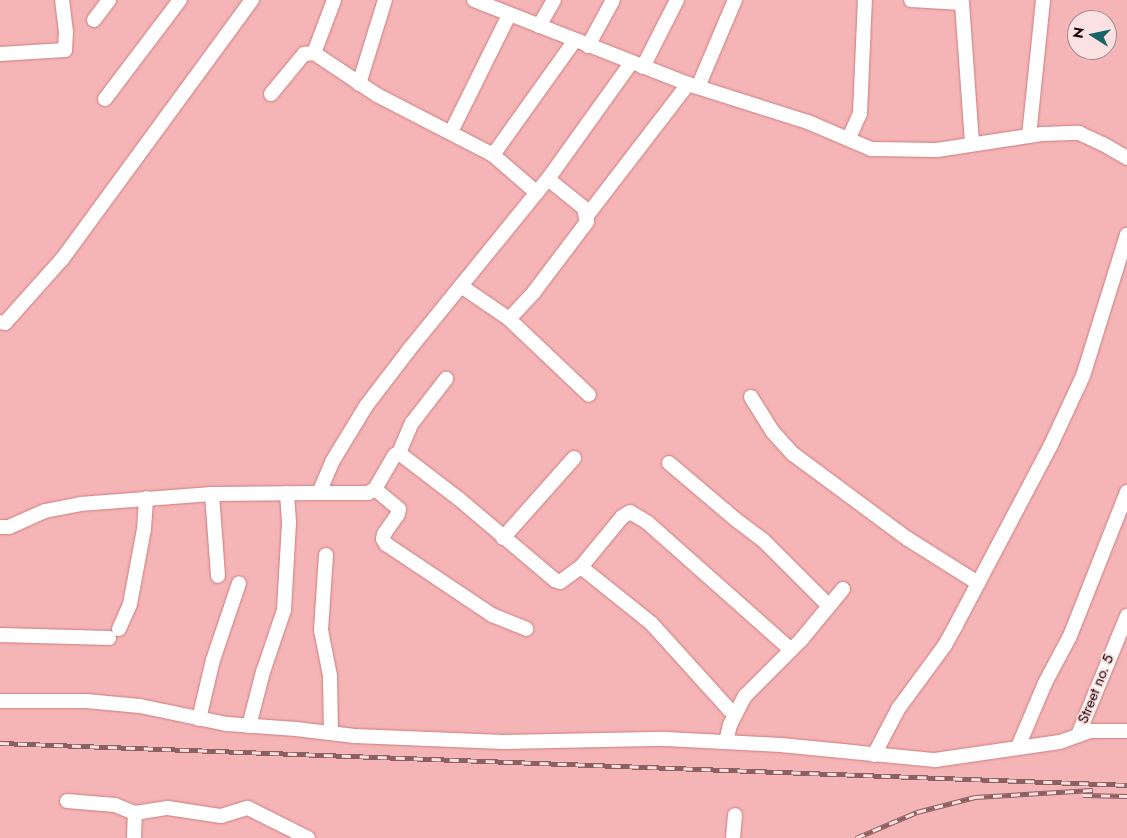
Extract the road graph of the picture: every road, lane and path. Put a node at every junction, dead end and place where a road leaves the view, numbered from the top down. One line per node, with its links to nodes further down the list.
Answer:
1 (62, 0): 21 (street)
2 (109, 0): 16 (street)
3 (180, 0): 26 (street)
4 (252, 0): 39 (street)
5 (334, 0): 20 (street)
6 (385, 0): 23 (street)
7 (474, 0): 15 (street)
8 (554, 0): 17 (street)
9 (613, 0): 19 (street)
10 (677, 0): 22 (street)
11 (735, 0): 24 (street)
12 (865, 0): 29 (street)
13 (911, 0): 30 (street)
14 (1043, 0): 28 (street)
15 (509, 14): 17 (street); 27 (street)
16 (94, 20)
17 (539, 26): 18 (street)
18 (575, 40): 19 (street); 31 (street)
19 (588, 46): 22 (street)
20 (314, 53): 23 (street); 25 (street)
21 (0, 54)
22 (637, 65): 24 (street); 33 (street)
23 (359, 84): 27 (street)
24 (693, 86): 29 (street); 35 (street)
25 (271, 94)
26 (105, 99)
27 (452, 132): 31 (street)
28 (1029, 136): 30 (street); 32 (street)
29 (849, 138): 30 (street)
30 (972, 144)
31 (493, 155): 34 (street)
32 (1127, 158)
33 (548, 179): 34 (street); 35 (street)
34 (537, 193): 37 (street)
35 (586, 217): 38 (street)
36 (1127, 235): 57 (street)
37 (461, 286): 38 (street); 49 (street)
38 (509, 319): 41 (street)
39 (0, 322)
40 (446, 379): 43 (street)
41 (589, 396)
42 (751, 397): 57 (street)
43 (399, 454): 46 (street); 53 (street)
44 (574, 458): 53 (street)
45 (669, 463): 60 (street)
46 (374, 489): 49 (street); 62 (street)
47 (1127, 492): 73 (street)
48 (287, 493): 49 (street); 50 (street); 68 (street)
49 (319, 493)
50 (212, 494): 51 (street); 56 (street)
51 (146, 498): 52 (street); 63 (street)
52 (0, 527)
53 (504, 538): 55 (street)
54 (326, 555): 70 (street)
55 (581, 567): 64 (street); 66 (street)
56 (218, 576)
57 (978, 582): 74 (street)
58 (239, 583): 67 (street)
59 (842, 590): 60 (street)
60 (829, 606): 64 (street)
61 (1127, 616): 71 (street, Street no. 5)
62 (526, 629)
63 (0, 635)
64 (791, 650): 66 (street)
65 (0, 701): 67 (street)
66 (734, 715): 72 (street)
67 (199, 719): 68 (street)
68 (248, 726): 70 (street)
69 (1127, 731): 71 (street)
70 (331, 733): 72 (street)
71 (1078, 735): 73 (street)
72 (726, 742): 74 (street)
73 (1018, 748): 74 (street)
74 (874, 755)
75 (67, 801): 76 (street)
76 (135, 813): 78 (street); 79 (street)
77 (735, 815): 80 (street)
78 (301, 836)
79 (134, 838)
80 (734, 838)

